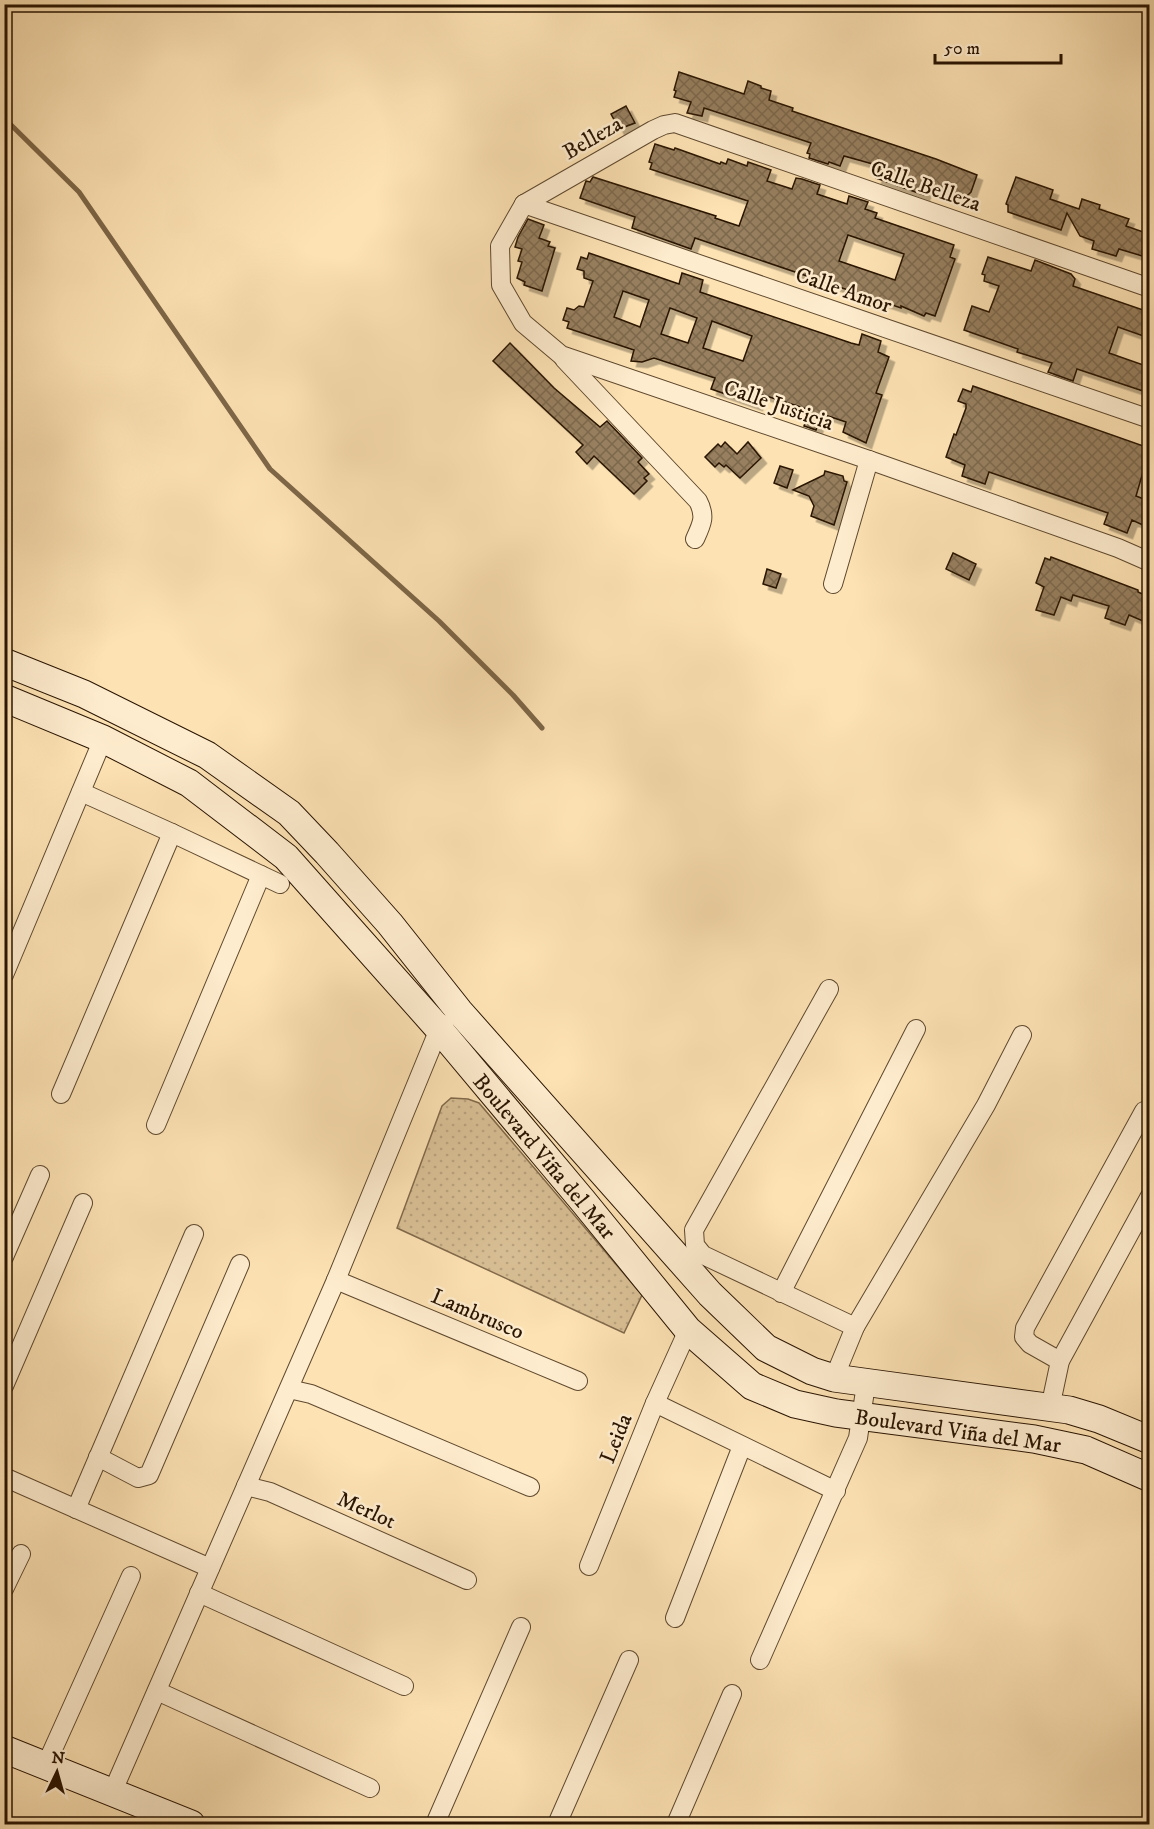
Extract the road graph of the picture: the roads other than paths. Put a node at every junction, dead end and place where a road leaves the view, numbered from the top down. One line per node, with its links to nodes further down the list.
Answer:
1 (688, 127): 2 (street, Belleza); 3 (street, Calle Belleza)
2 (524, 204): 4 (street, Calle Justicia); 5 (street, Calle Amor)
3 (1149, 288)
4 (561, 355): 6 (street, Calle Justicia); 7 (street)
5 (1149, 419)
6 (868, 460): 8 (street, Calle Justicia); 9 (street)
7 (695, 539)
8 (1149, 562)
9 (833, 584)
10 (4, 662): 19 (street, Boulevard Viña del Mar)
11 (4, 698): 12 (street, Boulevard Viña del Mar)
12 (103, 739): 13 (street); 20 (street, Boulevard Viña del Mar)
13 (81, 792): 14 (street); 17 (street)
14 (172, 833): 15 (street); 23 (street)
15 (261, 875): 16 (street); 25 (street)
16 (280, 884)
17 (4, 975)
18 (829, 989): 33 (street)
19 (459, 1011): 20 (street); 37 (street, Boulevard Viña del Mar)
20 (439, 1029): 32 (street); 35 (street, Boulevard Viña del Mar)
21 (916, 1029): 33 (street)
22 (1022, 1035): 34 (street)
23 (61, 1094)
24 (1143, 1111): 36 (street)
25 (156, 1125)
26 (40, 1175): 30 (street)
27 (1149, 1196): 36 (street)
28 (83, 1203): 40 (street)
29 (194, 1234): 47 (street)
30 (4, 1257)
31 (240, 1264): 47 (street)
32 (336, 1280): 38 (street, Lambrusco); 41 (street)
33 (781, 1293): 34 (street)
34 (855, 1327): 37 (street)
35 (688, 1330): 42 (street, Leida); 44 (street, Boulevard Viña del Mar)
36 (1060, 1360): 43 (street)
37 (834, 1378): 39 (street, Boulevard Viña del Mar)
38 (578, 1381)
39 (866, 1384): 43 (street, Boulevard Viña del Mar); 44 (street)
40 (4, 1386)
41 (289, 1389): 50 (street); 51 (street)
42 (655, 1403): 46 (street); 55 (street, Leida)
43 (1050, 1408): 45 (street, Boulevard Viña del Mar)
44 (862, 1417): 49 (street, Boulevard Viña del Mar); 52 (street)
45 (1149, 1440)
46 (742, 1446): 52 (street); 61 (street)
47 (98, 1457): 53 (street)
48 (4, 1477): 53 (street)
49 (1149, 1478)
50 (246, 1486): 56 (street); 58 (street, Merlot)
51 (530, 1487)
52 (836, 1491): 64 (street)
53 (76, 1509): 56 (street)
54 (21, 1554): 59 (street)
55 (589, 1566)
56 (210, 1568): 60 (street)
57 (132, 1576): 69 (street)
58 (467, 1580)
59 (4, 1589)
60 (199, 1593): 65 (street); 66 (street)
61 (675, 1618)
62 (521, 1627): 73 (street)
63 (629, 1660): 74 (street)
64 (759, 1660)
65 (404, 1686)
66 (157, 1691): 70 (street); 71 (street)
67 (732, 1694): 75 (street)
68 (4, 1749): 69 (street)
69 (45, 1767): 71 (street)
70 (370, 1788)
71 (112, 1793): 72 (street)
72 (191, 1824)
73 (435, 1824)
74 (558, 1824)
75 (676, 1824)

